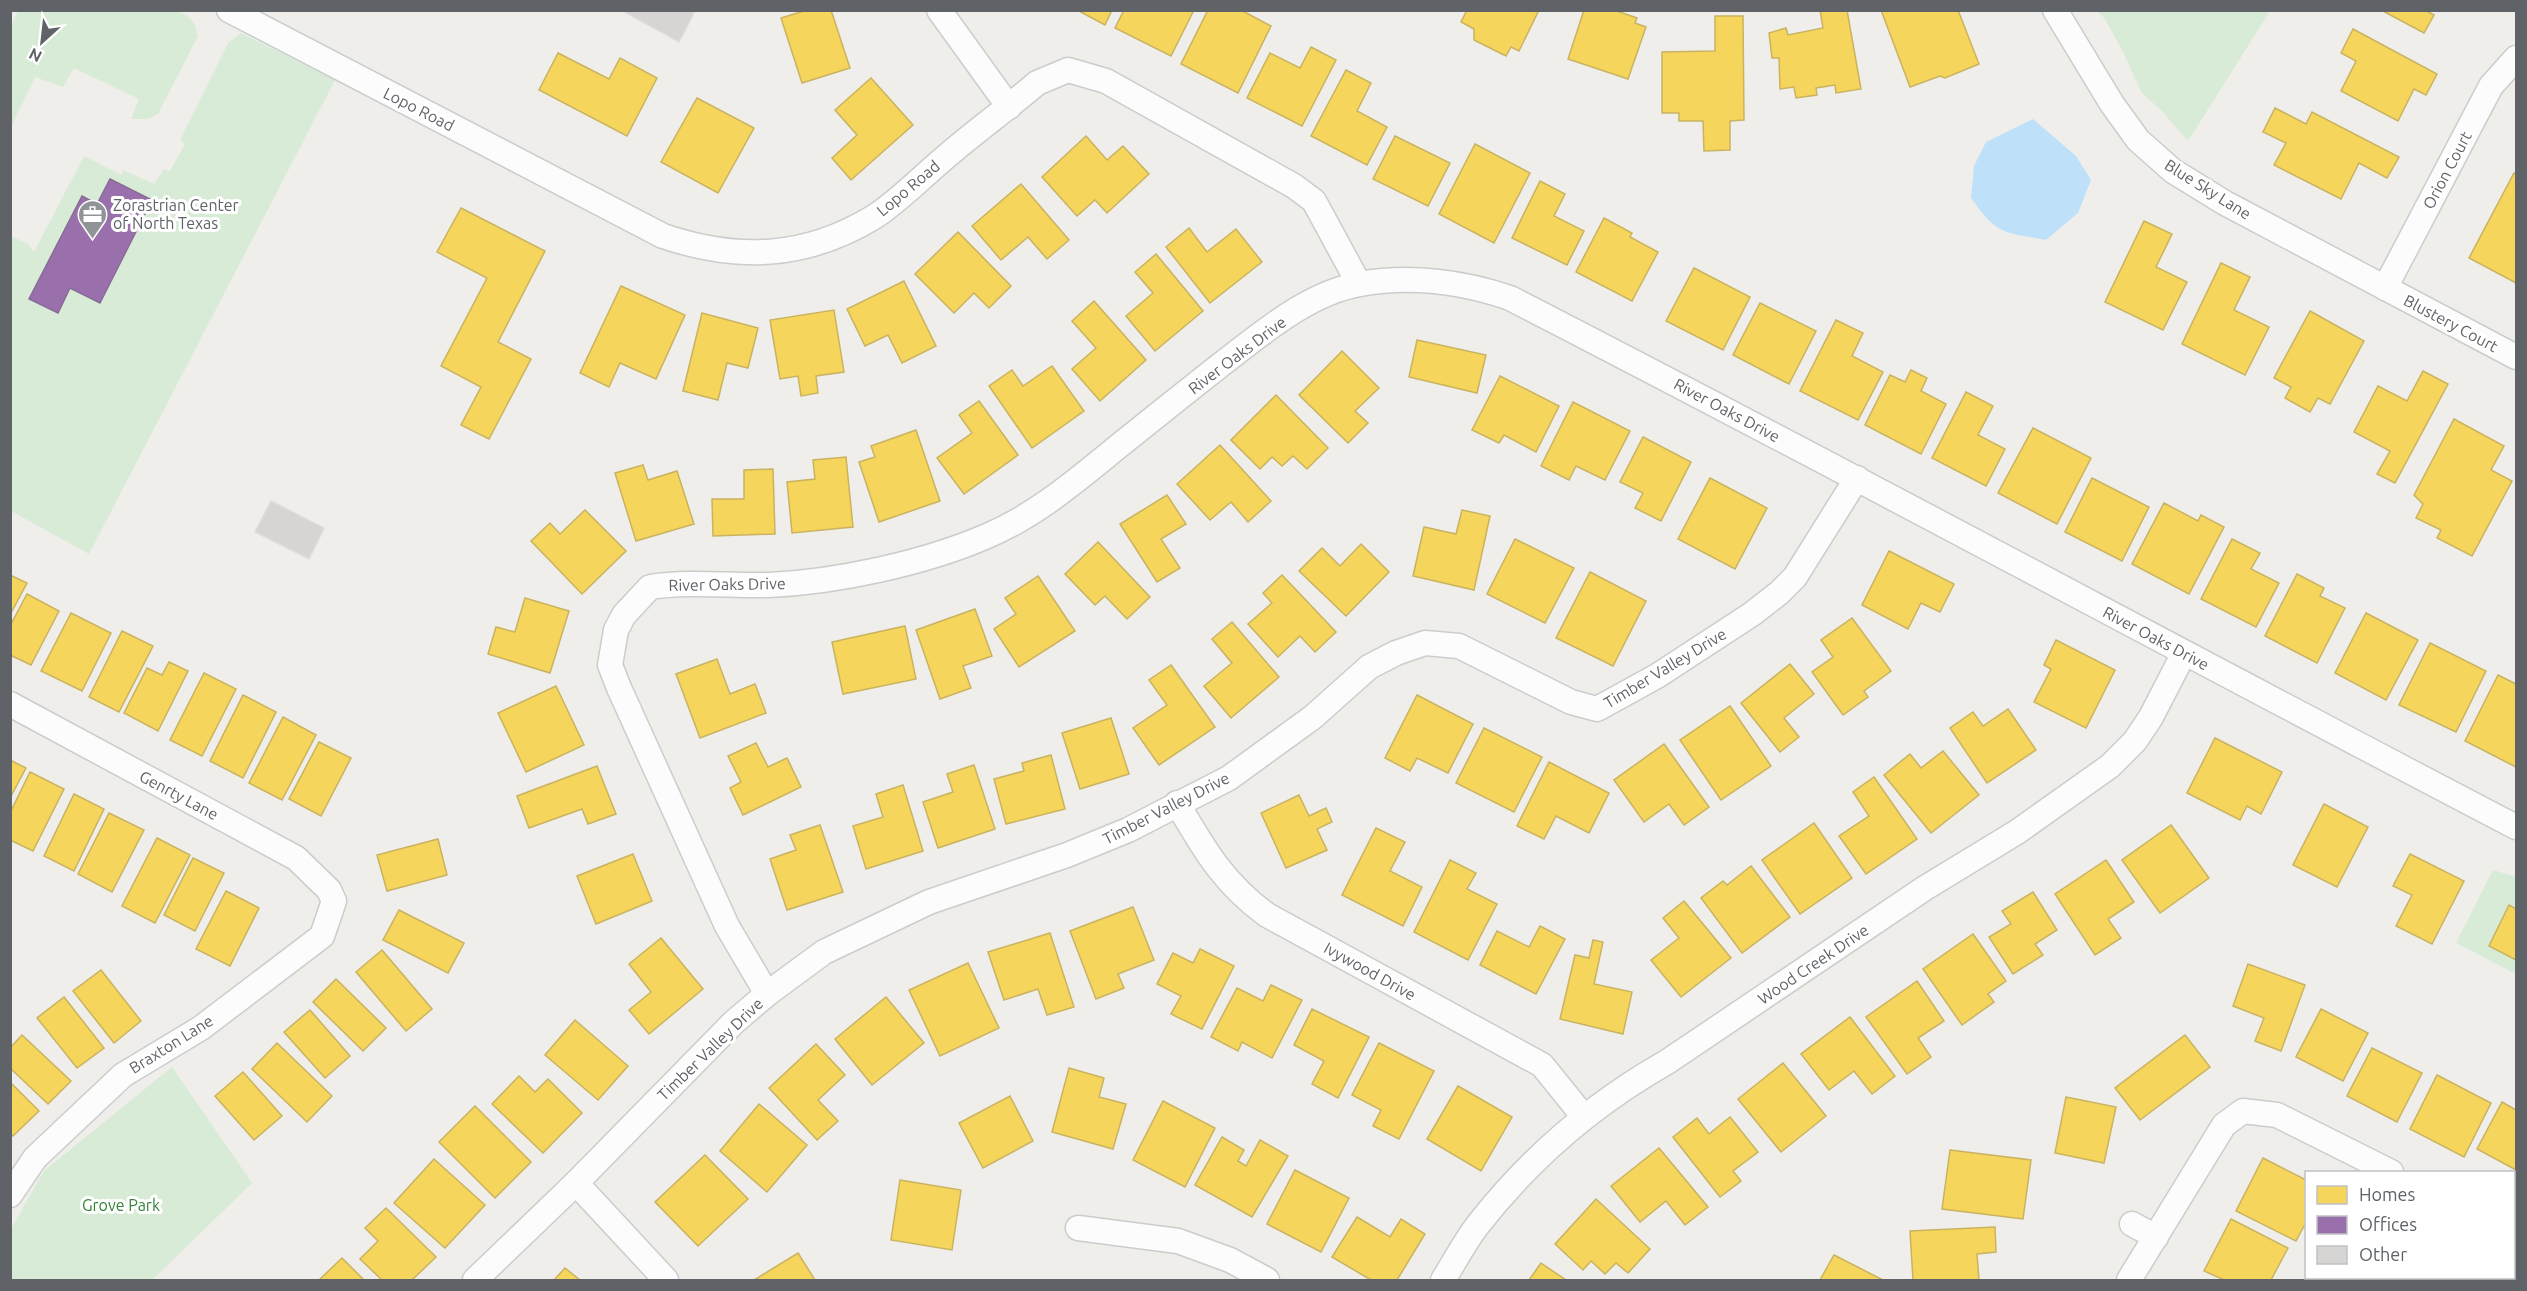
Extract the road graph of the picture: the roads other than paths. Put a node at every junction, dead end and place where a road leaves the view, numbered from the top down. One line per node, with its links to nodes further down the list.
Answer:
1 (229, 10): 5 (street, Lopo Road)
2 (939, 10): 5 (street)
3 (2055, 10): 7 (street, Blue Sky Lane)
4 (2517, 58): 7 (street, Orion Court)
5 (1010, 107): 6 (street, Lopo Road)
6 (1359, 284): 9 (street, River Oaks Drive); 15 (street, River Oaks Drive)
7 (2385, 288): 8 (street, Blustery Court)
8 (2517, 357)
9 (1857, 478): 10 (street, River Oaks Drive); 12 (street, Timber Valley Drive)
10 (2184, 654): 13 (street, River Oaks Drive); 16 (street, Wood Creek Drive)
11 (10, 704): 14 (street, Genrty Lane)
12 (1177, 803): 15 (street, Timber Valley Drive); 16 (street, Ivywood Drive)
13 (2517, 827)
14 (334, 901): 19 (street, Braxton Lane)
15 (767, 994): 18 (street, Timber Valley Drive)
16 (1584, 1117): 26 (street, Wood Creek Drive)
17 (2387, 1171): 22 (street)
18 (576, 1183): 23 (street, Timber Valley Drive); 24 (street)
19 (10, 1194)
20 (2132, 1224): 22 (street)
21 (1078, 1228): 25 (street)
22 (2156, 1236): 27 (street)
23 (475, 1281)
24 (666, 1281)
25 (1266, 1281)
26 (1443, 1281)
27 (2129, 1281)

